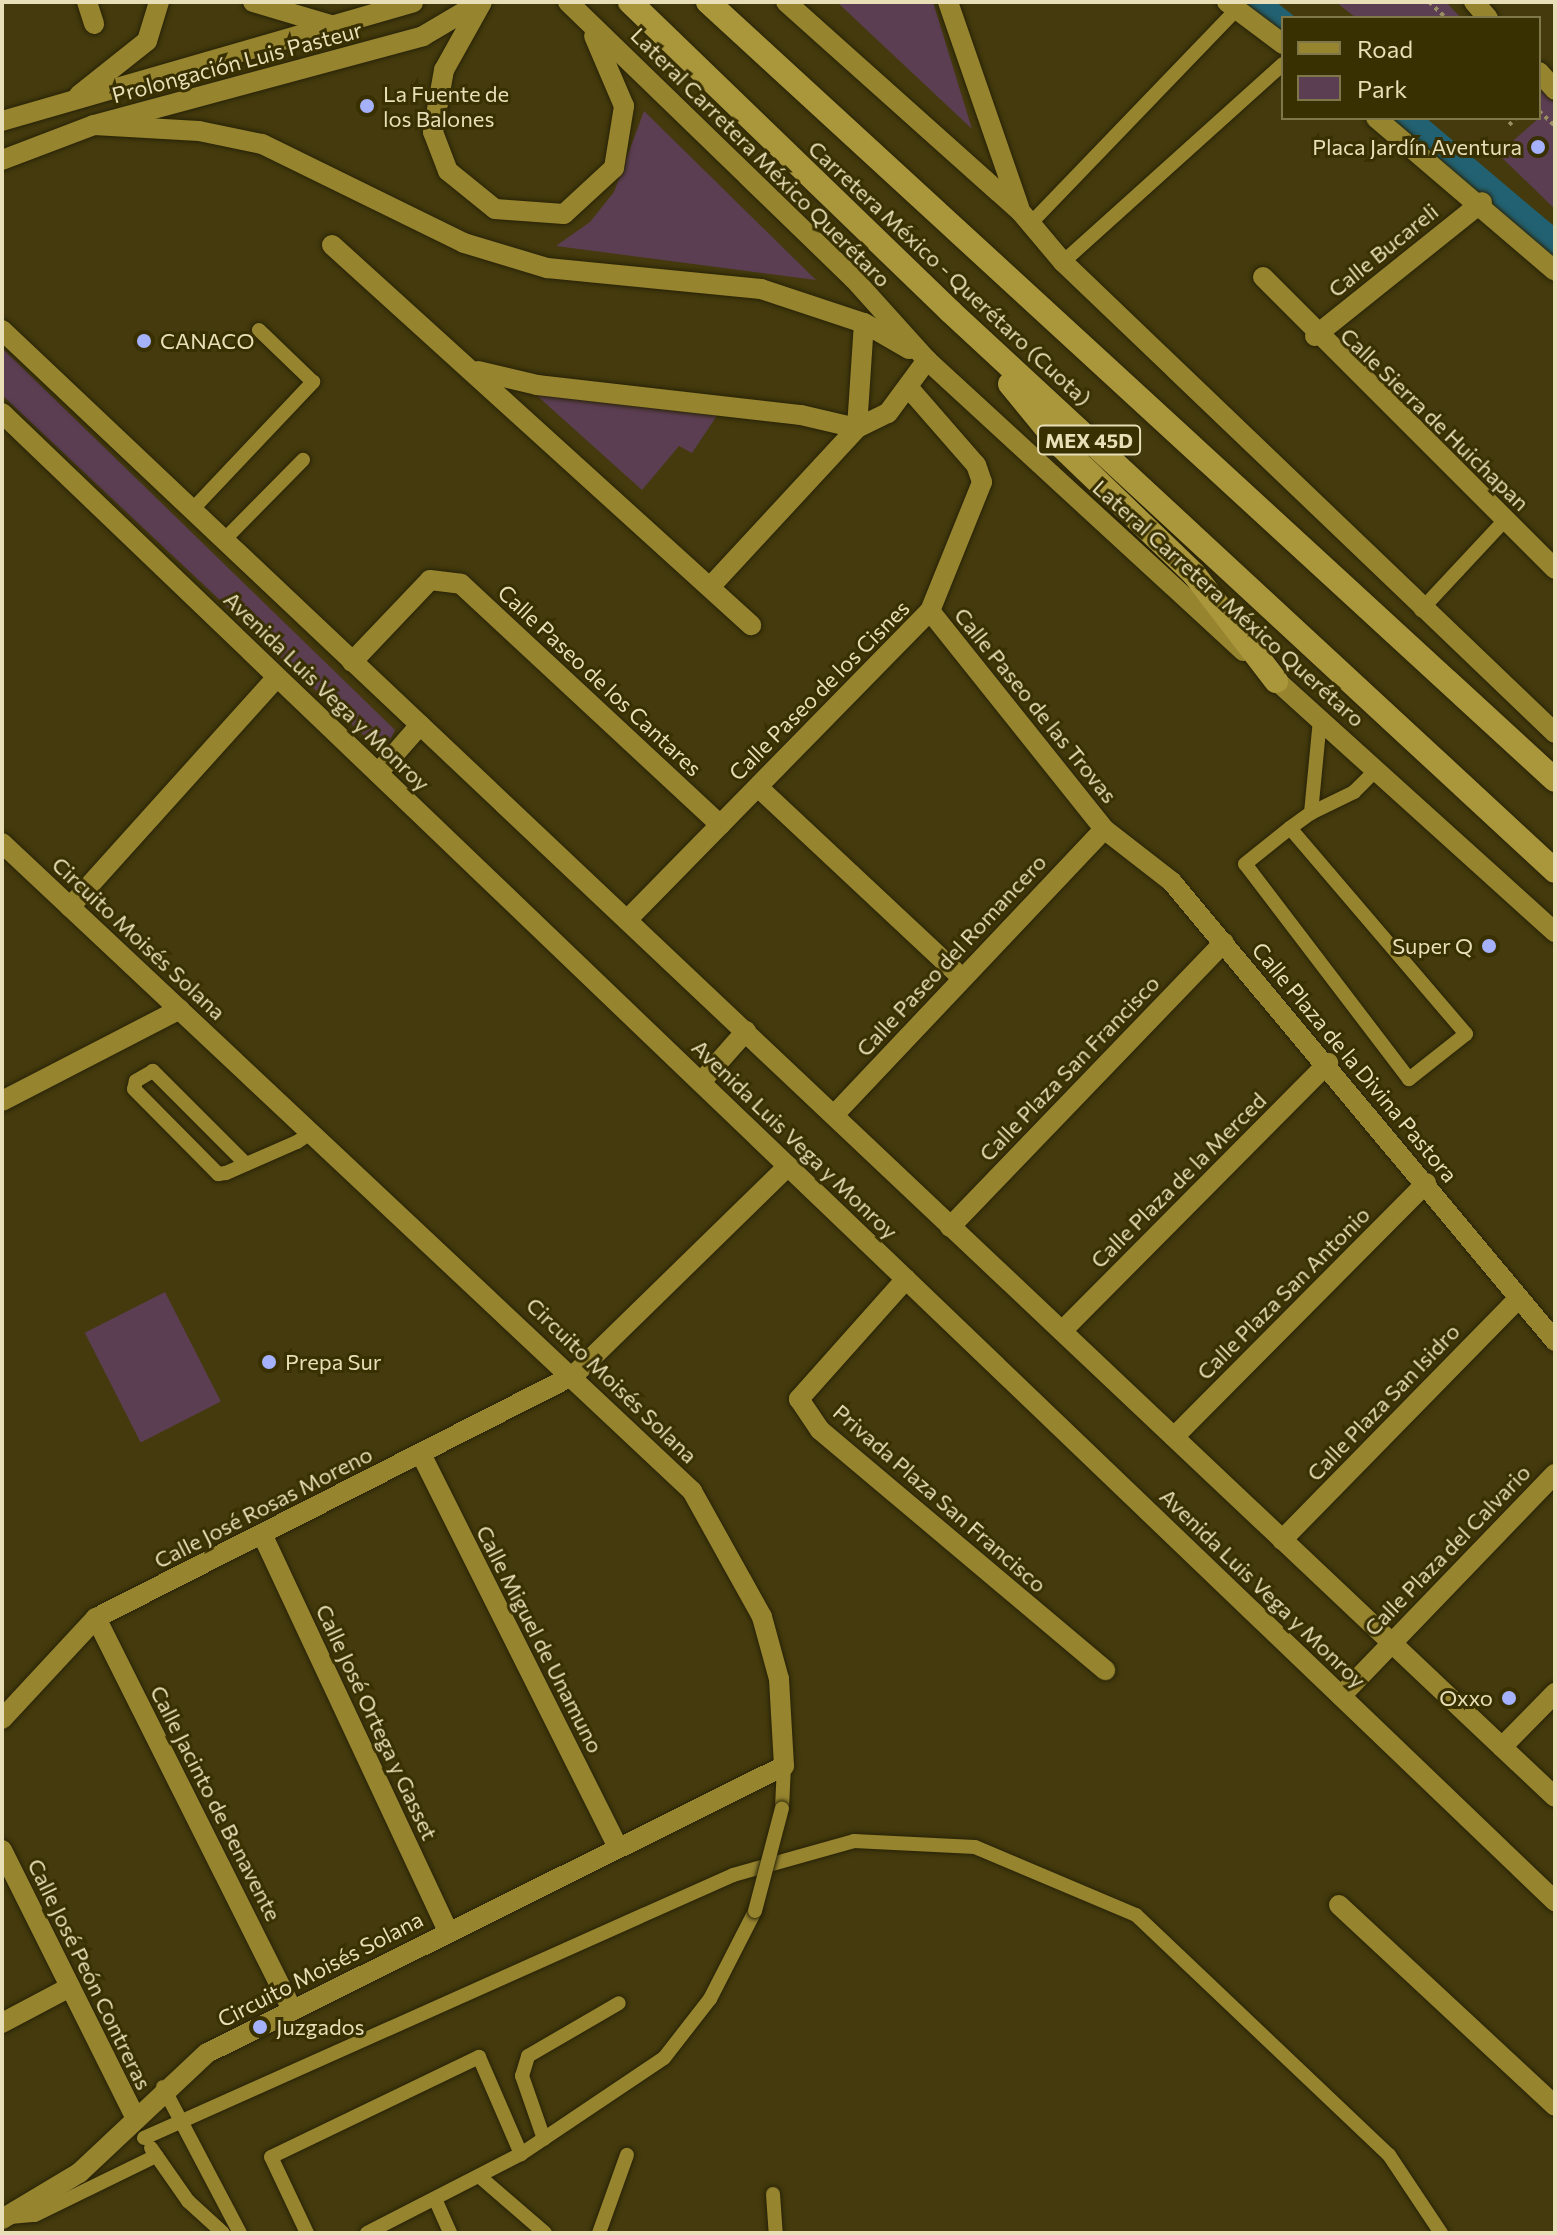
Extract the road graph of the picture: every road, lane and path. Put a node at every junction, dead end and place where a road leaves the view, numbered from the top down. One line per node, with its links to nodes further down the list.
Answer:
1 (87, 2): 12 (street)
2 (159, 2): 18 (street)
3 (253, 2): 13 (street)
4 (413, 2): 13 (street, Prolongación Luis Pasteur)
5 (481, 2): 11 (street); 22 (street, Prolongación Luis Pasteur)
6 (630, 2): 31 (highway, Carretera México - Querétaro (Cuota) / MEX 45D)
7 (708, 2): 58 (highway, Carretera México - Querétaro (Cuota) / MEX 45D)
8 (786, 2): 26 (street)
9 (948, 2): 26 (street)
10 (1232, 6): 14 (street); 26 (lane)
11 (574, 7): 36 (street, Lateral Carretera México Querétaro)
12 (94, 24)
13 (342, 27): 18 (street, Prolongación Luis Pasteur)
14 (1281, 43)
15 (1281, 66): 28 (lane)
16 (1541, 74): 17 (street)
17 (1555, 90)
18 (70, 102): 21 (street, Prolongación Luis Pasteur)
19 (1379, 120): 25 (street)
20 (1514, 120): 23 (path)
21 (2, 121)
22 (94, 125): 24 (street, Prolongación Luis Pasteur); 32 (street)
23 (1509, 125)
24 (2, 160)
25 (1482, 202): 29 (street); 35 (street, Calle Bucareli)
26 (1025, 217): 28 (street)
27 (332, 245): 37 (street)
28 (1063, 262): 47 (street)
29 (1555, 271)
30 (1263, 277): 35 (street, Calle Sierra de Huichapan)
31 (950, 311): 52 (highway); 65 (highway, Carretera México - Querétaro (Cuota) / MEX 45D)
32 (864, 323): 36 (street); 40 (street)
33 (2, 330): 42 (street, Avenida Luis Vega y Monroy)
34 (259, 330): 42 (lane)
35 (1315, 336): 43 (street, Calle Sierra de Huichapan)
36 (927, 360): 38 (street); 52 (street, Lateral Carretera México Querétaro)
37 (476, 370): 40 (street); 46 (street)
38 (908, 387): 40 (street); 48 (street, Calle Paseo de los Cisnes)
39 (2, 413): 51 (street, Avenida Luis Vega y Monroy)
40 (857, 428): 46 (street)
41 (303, 460): 44 (lane)
42 (191, 511): 44 (street, Avenida Luis Vega y Monroy)
43 (1505, 520): 45 (street, Calle Sierra de Huichapan); 47 (lane)
44 (223, 541): 50 (street, Avenida Luis Vega y Monroy)
45 (1555, 569)
46 (710, 587): 49 (street)
47 (1421, 610): 55 (street)
48 (930, 611): 59 (street, Calle Paseo de los Cisnes); 63 (street, Calle Paseo de las Trovas)
49 (751, 625)
50 (352, 662): 54 (street, Avenida Luis Vega y Monroy); 61 (street, Calle Paseo de los Cantares)
51 (277, 677): 57 (street, Avenida Luis Vega y Monroy); 66 (street)
52 (1276, 681): 53 (street, Lateral Carretera México Querétaro)
53 (1320, 720): 56 (street, Lateral Carretera México Querétaro); 60 (lane)
54 (420, 725): 57 (street); 67 (street, Avenida Luis Vega y Monroy)
55 (1555, 733)
56 (1376, 770): 60 (lane); 68 (street, Lateral Carretera México Querétaro)
57 (378, 773): 74 (street, Avenida Luis Vega y Monroy)
58 (1555, 780)
59 (758, 787): 61 (street, Calle Paseo de los Cisnes); 70 (street)
60 (1311, 813): 62 (lane)
61 (720, 825): 67 (street, Calle Paseo de los Cisnes)
62 (1290, 828): 62 (lane)
63 (1104, 829): 69 (street, Calle Plaza de la Divina Pastora); 70 (street, Calle Paseo del Romancero)
64 (2, 843): 66 (street, Circuito Moisés Solana)
65 (1555, 871)
66 (70, 907): 71 (street, Circuito Moisés Solana)
67 (627, 920): 72 (street, Avenida Luis Vega y Monroy)
68 (1555, 932)
69 (1224, 942): 73 (street, Calle Plaza de la Divina Pastora); 81 (street, Calle Plaza San Francisco)
70 (960, 976): 76 (street, Calle Paseo del Romancero)
71 (180, 1009): 75 (street); 77 (street, Circuito Moisés Solana)
72 (746, 1031): 74 (street); 76 (street, Avenida Luis Vega y Monroy)
73 (1328, 1063): 80 (street, Calle Plaza de la Divina Pastora); 84 (street, Calle Plaza de la Merced)
74 (701, 1082): 79 (street, Avenida Luis Vega y Monroy)
75 (2, 1101)
76 (834, 1115): 81 (street, Avenida Luis Vega y Monroy)
77 (312, 1132): 78 (lane); 86 (street, Circuito Moisés Solana)
78 (246, 1164): 78 (lane)
79 (788, 1166): 82 (street, Avenida Luis Vega y Monroy); 86 (street, Calle José Rosas Moreno)
80 (1426, 1183): 83 (street, Calle Plaza de la Divina Pastora); 87 (street, Calle Plaza San Antonio)
81 (950, 1227): 84 (street, Avenida Luis Vega y Monroy)
82 (906, 1279): 94 (street, Privada Plaza San Francisco); 96 (street, Avenida Luis Vega y Monroy)
83 (1519, 1298): 85 (street, Calle Plaza de la Divina Pastora); 91 (street, Calle Plaza San Isidro)
84 (1062, 1331): 87 (street, Avenida Luis Vega y Monroy)
85 (1555, 1341)
86 (574, 1375): 88 (street, Calle José Rosas Moreno); 99 (street, Circuito Moisés Solana)
87 (1174, 1437): 91 (street, Avenida Luis Vega y Monroy)
88 (421, 1454): 90 (street, Calle José Rosas Moreno); 101 (street, Calle Miguel de Unamuno)
89 (1555, 1474): 93 (street, Calle Plaza del Calvario)
90 (262, 1534): 92 (street, Calle José Rosas Moreno); 105 (street, Calle José Ortega y Gasset)
91 (1282, 1540): 93 (street, Avenida Luis Vega y Monroy)
92 (96, 1618): 97 (street, Calle José Rosas Moreno); 108 (street, Calle Jacinto de Benavente)
93 (1389, 1641): 96 (street, Calle Plaza del Calvario); 98 (street, Avenida Luis Vega y Monroy)
94 (1105, 1670)
95 (1555, 1693): 98 (street)
96 (1341, 1696): 103 (street, Avenida Luis Vega y Monroy)
97 (2, 1719)
98 (1502, 1747): 100 (street, Avenida Luis Vega y Monroy)
99 (784, 1766): 101 (street, Circuito Moisés Solana); 115 (lane, bridge)
100 (1555, 1797)
101 (617, 1846): 105 (street, Circuito Moisés Solana)
102 (2, 1850): 106 (street, Calle José Peón Contreras)
103 (1555, 1901)
104 (1339, 1905): 111 (street)
105 (448, 1931): 108 (street, Circuito Moisés Solana)
106 (70, 1987): 109 (street); 112 (street, Calle José Peón Contreras)
107 (619, 2003): 115 (lane)
108 (292, 2010): 110 (street, Circuito Moisés Solana)
109 (2, 2023)
110 (163, 2087): 112 (street, Circuito Moisés Solana); 113 (lane)
111 (1555, 2106)
112 (136, 2119): 114 (lane); 122 (street, Circuito Moisés Solana)
113 (183, 2120): 114 (lane); 124 (lane); 131 (lane)
114 (144, 2138): 118 (lane)
115 (544, 2139): 116 (lane)
116 (521, 2154): 119 (lane); 125 (lane)
117 (627, 2155): 129 (lane)
118 (156, 2156): 122 (lane); 123 (lane)
119 (479, 2176): 121 (lane); 128 (lane)
120 (773, 2194): 130 (lane)
121 (436, 2201): 126 (lane); 127 (lane)
122 (4, 2218)
123 (223, 2233)
124 (240, 2233)
125 (307, 2233)
126 (367, 2233)
127 (450, 2233)
128 (545, 2233)
129 (599, 2233)
130 (776, 2233)
131 (1441, 2233)

